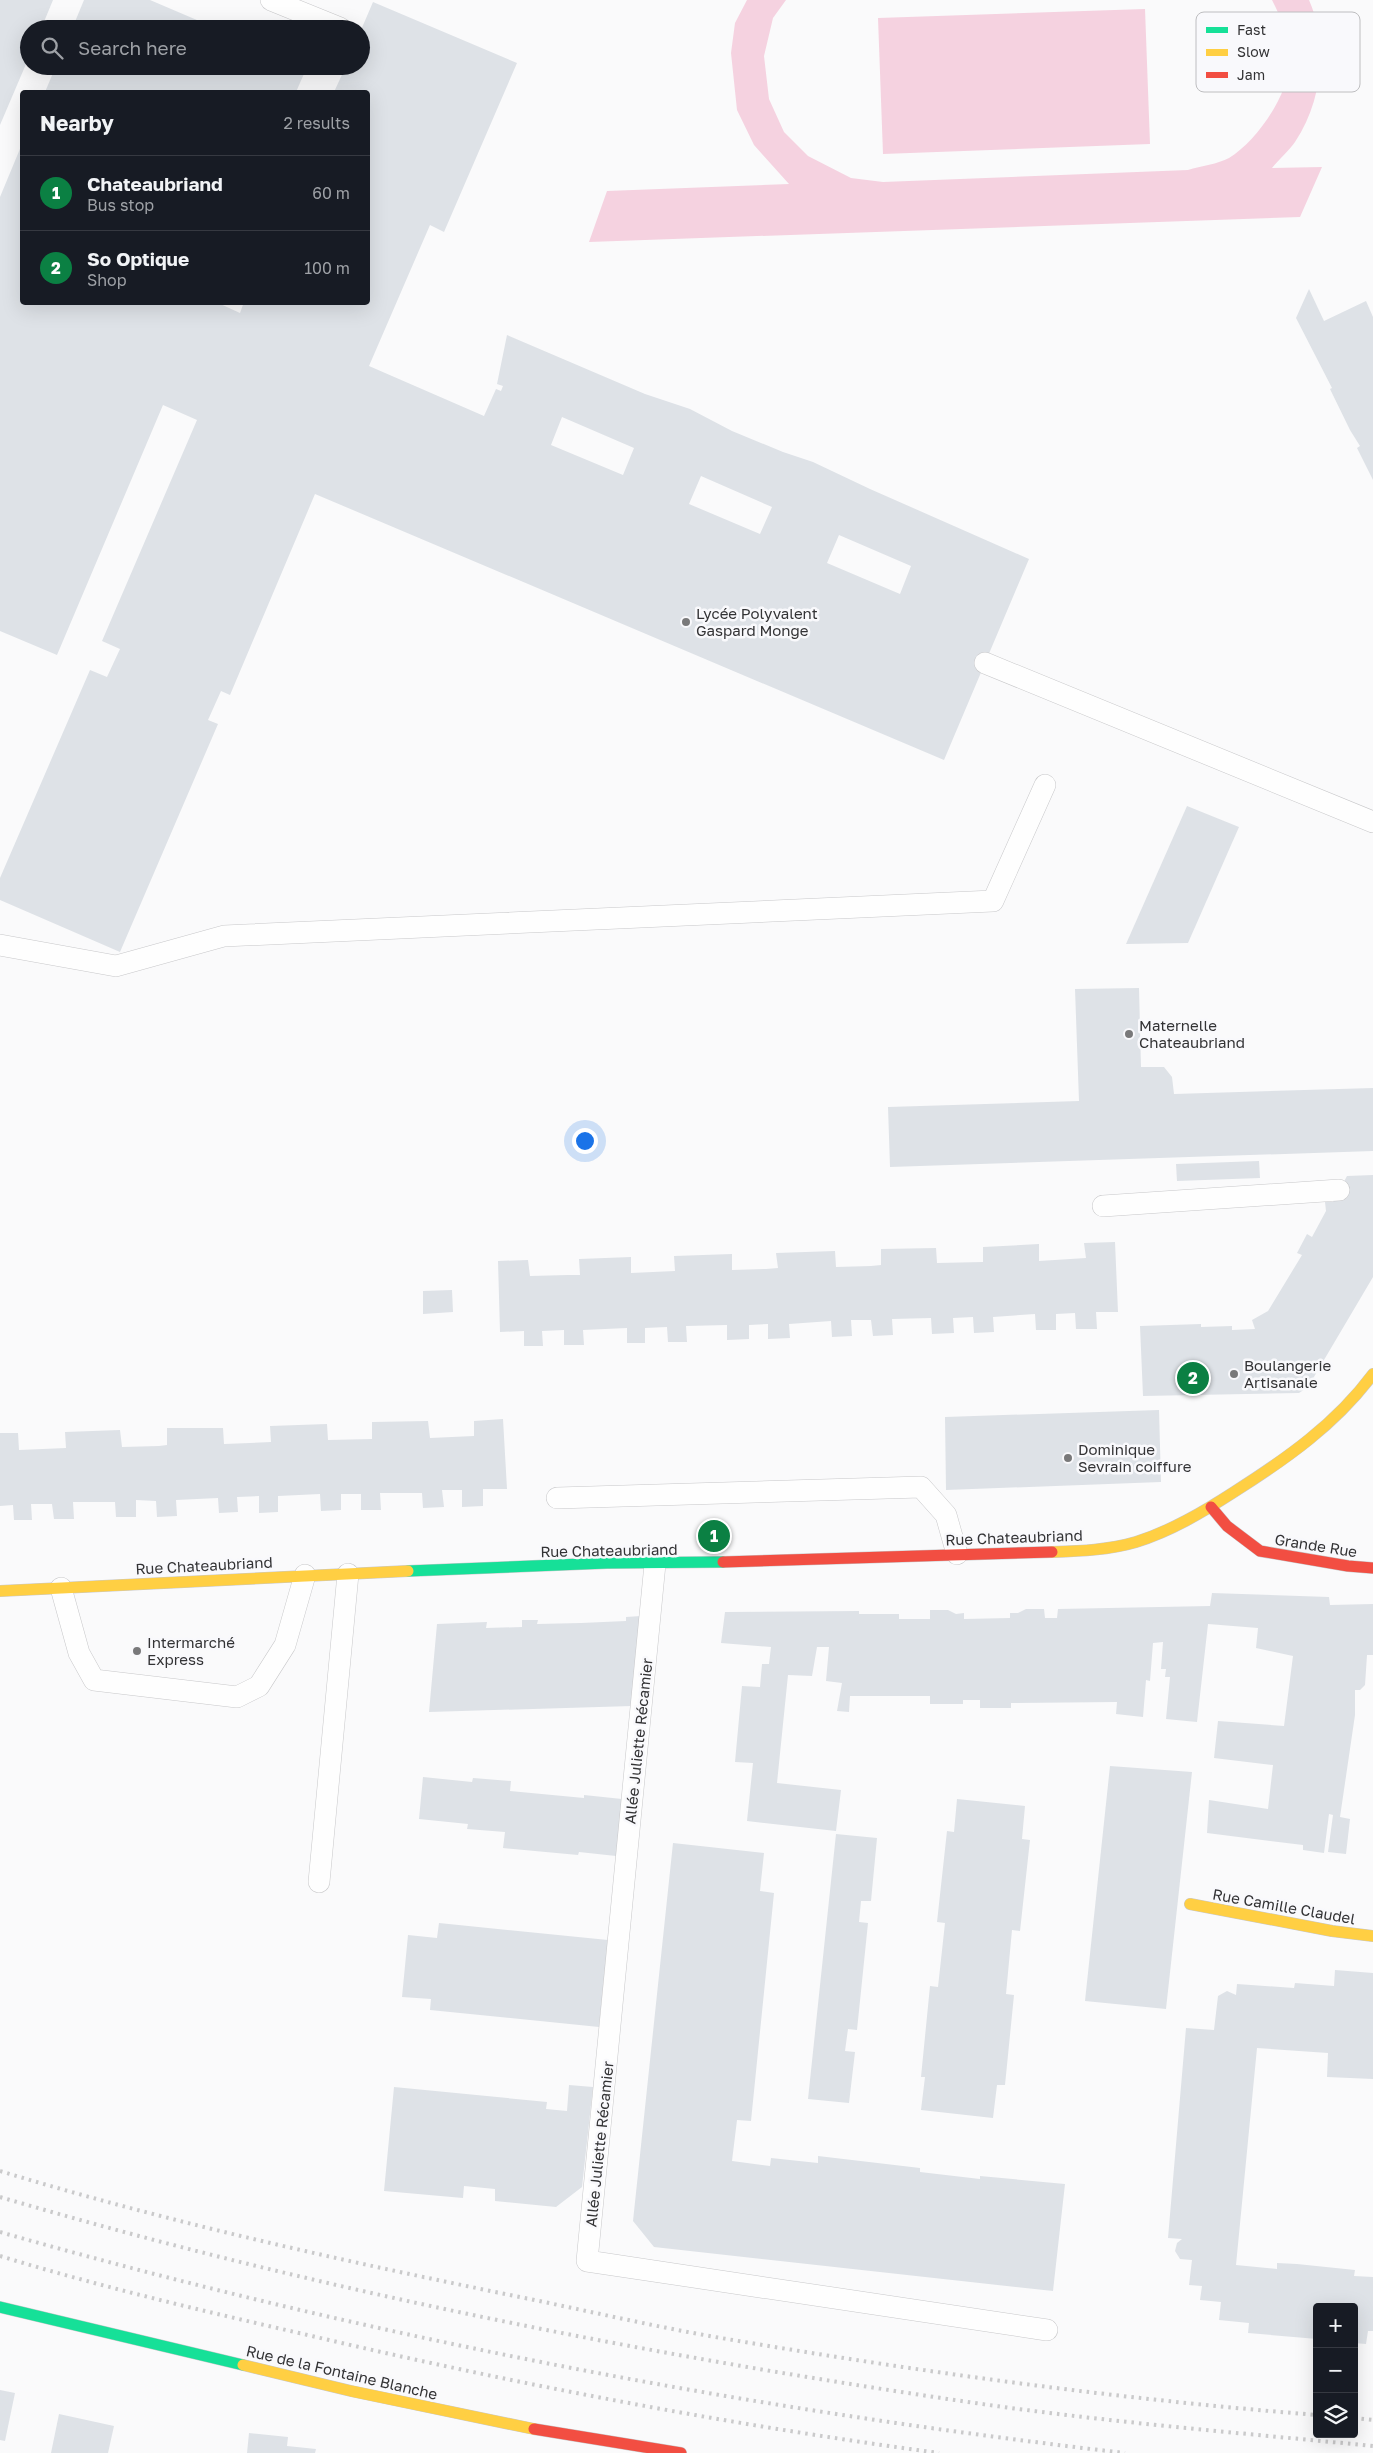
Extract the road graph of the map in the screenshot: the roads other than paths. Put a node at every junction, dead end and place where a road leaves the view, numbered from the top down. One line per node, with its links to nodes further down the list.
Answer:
1 (271, 0): 2 (lane)
2 (320, 20)
3 (985, 663): 5 (lane)
4 (1045, 785): 6 (lane)
5 (1373, 822)
6 (0, 946)
7 (1339, 1190): 8 (lane)
8 (1104, 1206)
9 (1373, 1374): 11 (street, Rue Chateaubriand)
10 (557, 1498): 12 (lane)
11 (1211, 1507): 12 (street, Rue Chateaubriand); 14 (street, Grande Rue)
12 (958, 1554): 13 (street, Rue Chateaubriand)
13 (656, 1564): 15 (street, Rue Chateaubriand); 23 (lane, Allée Juliette Récamier)
14 (1373, 1568)
15 (348, 1574): 16 (street, Rue Chateaubriand); 19 (lane)
16 (305, 1575): 17 (street, Rue Chateaubriand); 17 (lane)
17 (61, 1588): 18 (street, Rue Chateaubriand)
18 (0, 1591)
19 (319, 1882)
20 (1190, 1904): 21 (street, Rue Camille Claudel)
21 (1373, 1936)
22 (0, 2307): 24 (street, Rue de la Fontaine Blanche)
23 (1047, 2330)
24 (681, 2453)

